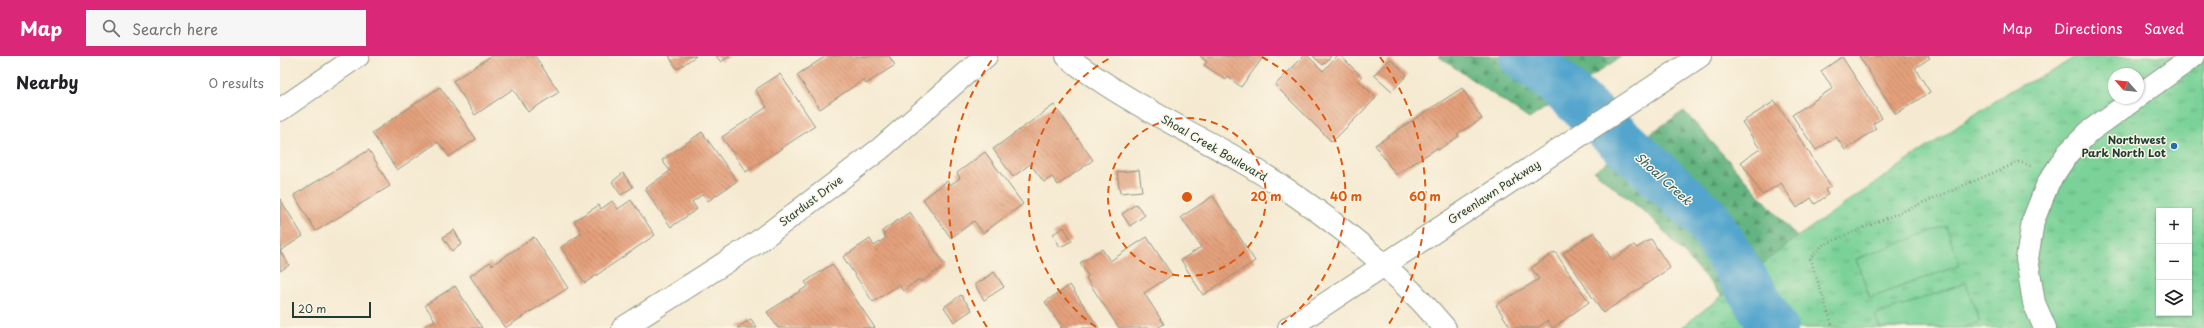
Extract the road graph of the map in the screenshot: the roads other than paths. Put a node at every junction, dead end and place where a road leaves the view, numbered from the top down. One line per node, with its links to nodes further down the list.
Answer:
1 (358, 56): 8 (street)
2 (986, 56): 10 (street, Stardust Drive)
3 (1066, 56): 9 (street, Shoal Creek Boulevard)
4 (1700, 56): 9 (street, Greenlawn Parkway)
5 (2194, 56): 6 (street)
6 (2144, 92)
7 (2127, 104): 13 (street)
8 (280, 110)
9 (1385, 264): 11 (street, Greenlawn Parkway); 12 (street, Shoal Creek Boulevard)
10 (623, 328)
11 (1289, 328)
12 (1445, 328)
13 (2045, 328)

